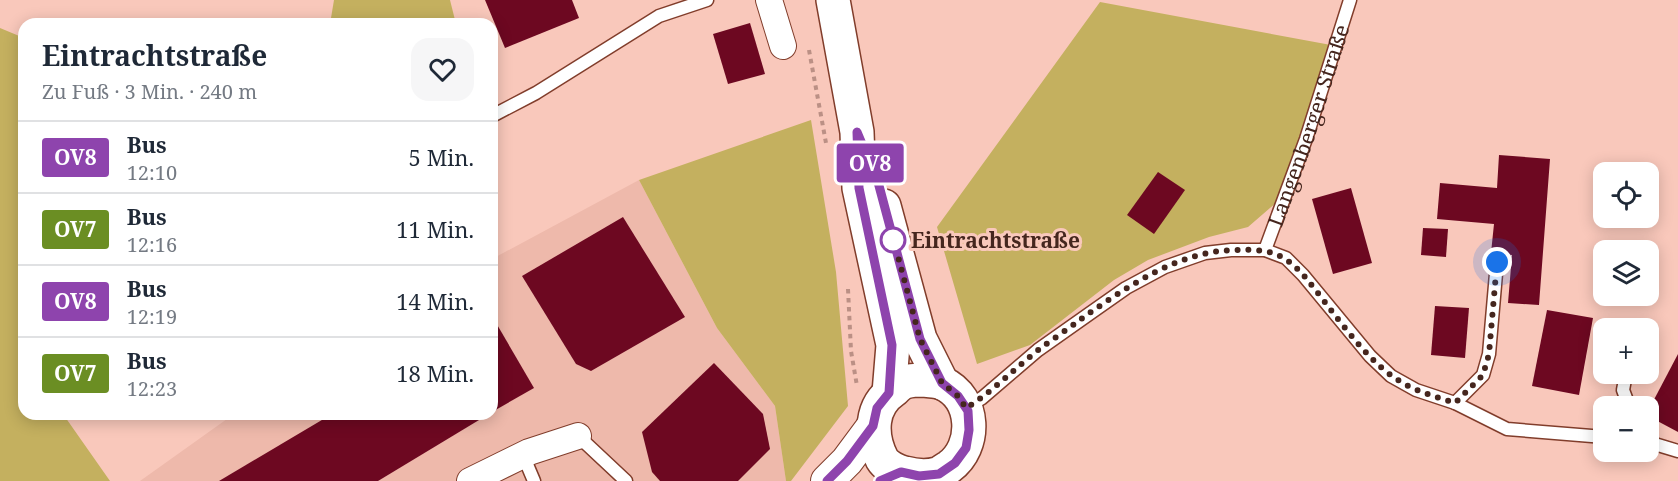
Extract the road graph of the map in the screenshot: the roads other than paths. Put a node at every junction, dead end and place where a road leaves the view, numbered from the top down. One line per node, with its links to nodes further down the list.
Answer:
1 (707, 0): 6 (lane)
2 (769, 0): 5 (street)
3 (833, 0): 7 (main road)
4 (1350, 0): 8 (lane, Langenberger Straße)
5 (783, 46)
6 (498, 113)
7 (857, 132): 10 (main road); 11 (main road)
8 (1265, 250): 12 (lane, Langenberger Straße); 13 (lane, Langenberger Straße)
9 (1497, 262): 12 (lane)
10 (942, 383): 11 (main road); 13 (main road)
11 (874, 393): 14 (main road)
12 (1455, 403): 16 (lane, Langenberger Straße)
13 (966, 408): 20 (main road)
14 (873, 426): 21 (main road); 25 (street)
15 (578, 436): 19 (street); 24 (lane)
16 (1593, 436)
17 (1659, 443): 18 (lane)
18 (1678, 451)
19 (523, 455): 22 (street); 23 (lane)
20 (958, 472): 21 (main road)
21 (905, 478)
22 (470, 481)
23 (534, 481)
24 (626, 481)
25 (826, 481)

